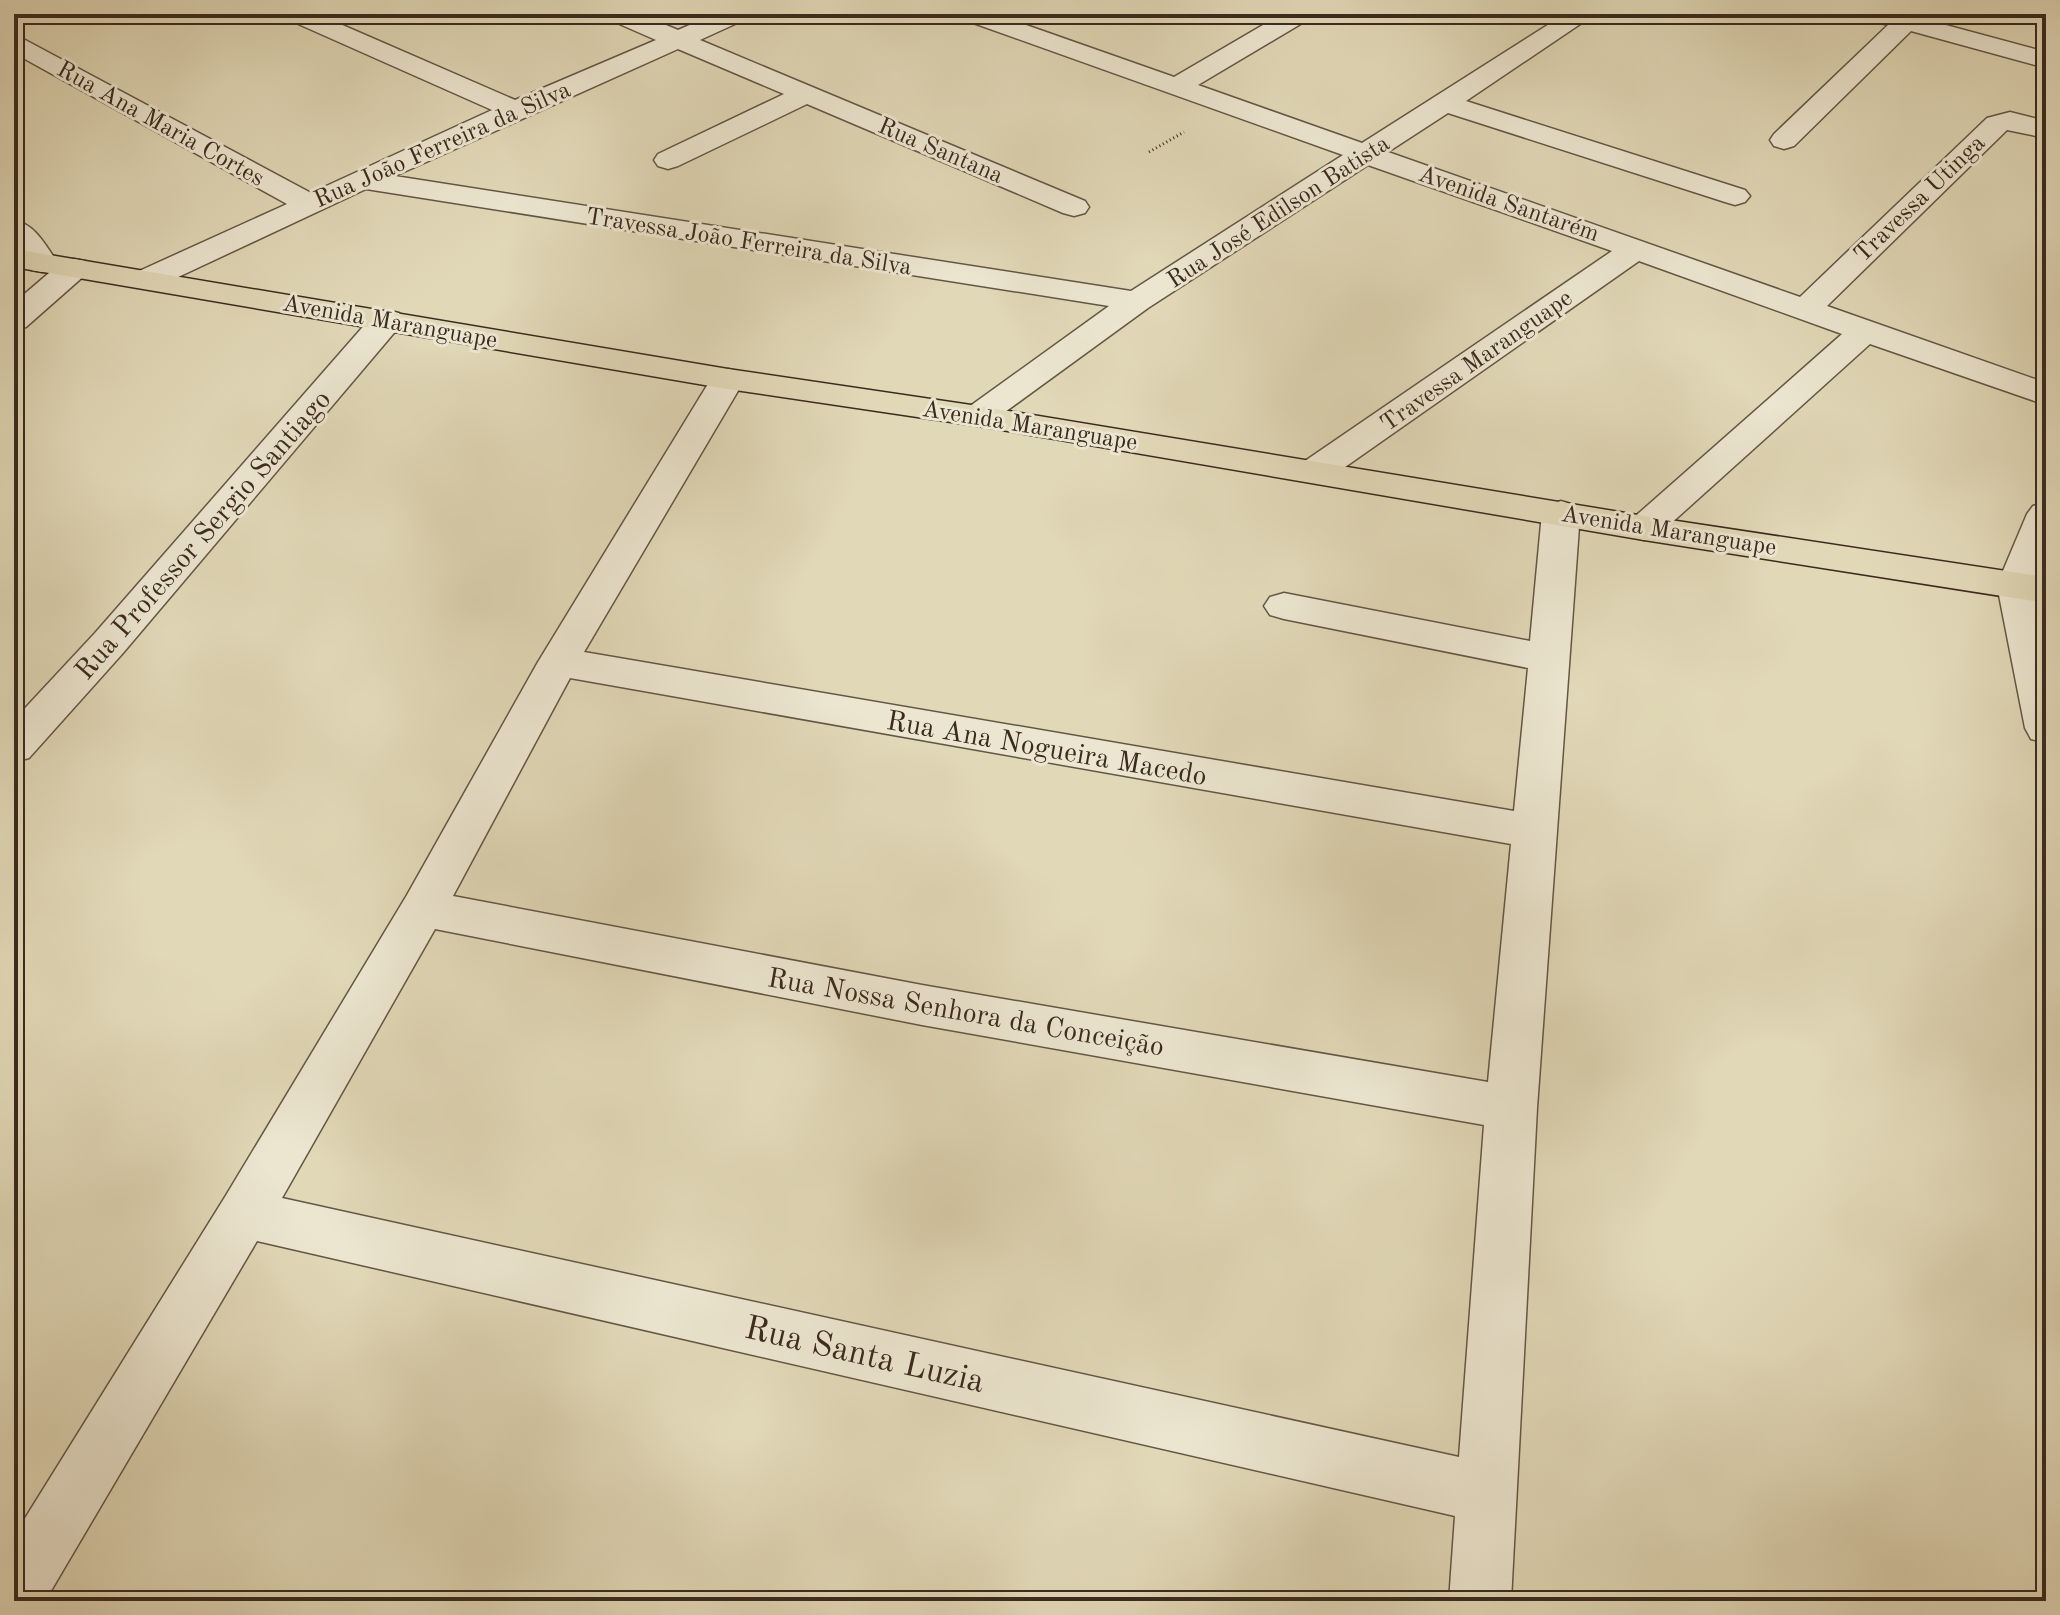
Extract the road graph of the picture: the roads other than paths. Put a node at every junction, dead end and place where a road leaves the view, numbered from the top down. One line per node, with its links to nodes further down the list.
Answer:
1 (296, 14): 15 (street)
2 (617, 14): 9 (street, Rua Santana)
3 (737, 14): 9 (street, Rua João Ferreira da Silva)
4 (971, 14): 12 (street, Avenida Santarém)
5 (1300, 14): 12 (street)
6 (1582, 14): 14 (street, Rua José Edilson Batista)
7 (1876, 14): 8 (street)
8 (1906, 22): 11 (street); 17 (street)
9 (679, 39): 13 (street, Rua Santana); 15 (street, Rua João Ferreira da Silva)
10 (14, 42): 22 (street, Rua Ana Maria Cortes)
11 (2046, 60)
12 (1180, 85): 18 (street, Avenida Santarém)
13 (808, 93): 19 (street); 23 (street, Rua Santana)
14 (1445, 103): 18 (street, Rua José Edilson Batista); 21 (street)
15 (515, 110): 20 (street, Rua João Ferreira da Silva)
16 (2046, 130): 29 (street, Travessa Utinga)
17 (1784, 140)
18 (1368, 154): 25 (street, Avenida Santarém); 28 (street, Rua José Edilson Batista)
19 (668, 160)
20 (362, 180): 22 (street, Rua João Ferreira da Silva); 28 (street, Travessa João Ferreira da Silva)
21 (1735, 196)
22 (309, 204): 27 (street, Rua João Ferreira da Silva)
23 (1074, 207)
24 (14, 229): 26 (street)
25 (1637, 248): 29 (street, Avenida Santarém); 36 (street, Travessa Maranguape)
26 (44, 263): 27 (main road, Avenida Maranguape); 30 (street)
27 (148, 279): 31 (main road, Avenida Maranguape)
28 (1137, 301): 35 (street, Rua José Edilson Batista)
29 (1806, 309): 32 (street, Avenida Santarém)
30 (14, 320)
31 (387, 320): 33 (main road, Avenida Maranguape); 45 (street, Rua Professor Sergio Santiago)
32 (1865, 331): 34 (street, Avenida Santarém); 39 (street)
33 (728, 379): 35 (main road, Avenida Maranguape); 43 (street)
34 (2046, 395)
35 (978, 416): 36 (main road, Avenida Maranguape)
36 (1315, 471): 37 (main road, Avenida Maranguape)
37 (1561, 513): 39 (main road, Avenida Maranguape); 42 (street)
38 (2046, 514): 40 (street)
39 (1644, 528): 40 (main road, Avenida Maranguape)
40 (2031, 588): 44 (street)
41 (1284, 606): 42 (street)
42 (1549, 658): 46 (street)
43 (558, 662): 46 (street, Rua Ana Nogueira Macedo); 47 (street)
44 (2046, 728)
45 (14, 747)
46 (1535, 831): 48 (street)
47 (423, 908): 48 (street, Rua Nossa Senhora da Conceição); 49 (street)
48 (1511, 1108): 50 (street)
49 (244, 1214): 50 (street, Rua Santa Luzia); 51 (street)
50 (1486, 1493): 52 (street)
51 (14, 1594)
52 (1480, 1601)

